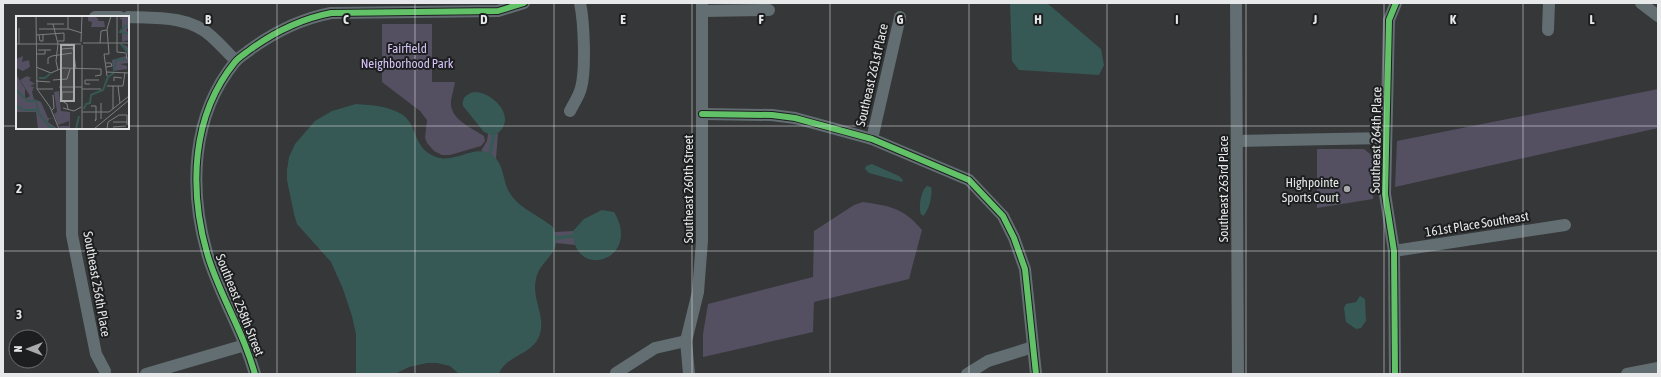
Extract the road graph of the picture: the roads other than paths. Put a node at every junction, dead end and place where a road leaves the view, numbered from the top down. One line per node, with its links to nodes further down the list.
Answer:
1 (524, 3): 13 (street, Southeast 258th Street)
2 (580, 3): 14 (street)
3 (1236, 3): 19 (street, Southeast 263rd Place)
4 (1396, 3): 17 (street, Southeast 264th Place)
5 (1549, 3): 12 (street)
6 (1641, 3): 9 (street)
7 (702, 7): 8 (street); 15 (street, Southeast 260th Street)
8 (769, 10)
9 (1658, 16)
10 (129, 17): 13 (street)
11 (900, 17): 18 (street, Southeast 261st Place)
12 (1548, 30)
13 (236, 61): 23 (street, Southeast 258th Street)
14 (570, 111)
15 (702, 114): 18 (street); 22 (street, Southeast 260th Street)
16 (72, 129): 26 (street, Southeast 256th Place)
17 (1386, 138): 19 (street); 21 (street, Southeast 264th Place)
18 (872, 139): 24 (street)
19 (1237, 141): 33 (street, Southeast 263rd Place)
20 (1565, 225): 21 (street, 161st Place Southeast)
21 (1394, 251): 34 (street, Southeast 264th Place)
22 (686, 341): 27 (street); 30 (street, Southeast 260th Street)
23 (245, 345): 28 (street); 29 (street, Southeast 258th Street)
24 (1033, 347): 31 (street); 32 (street)
25 (1658, 368): 35 (street)
26 (105, 373)
27 (616, 373)
28 (146, 374)
29 (255, 374)
30 (689, 374)
31 (967, 374)
32 (1036, 374)
33 (1238, 374)
34 (1395, 374)
35 (1627, 374)

